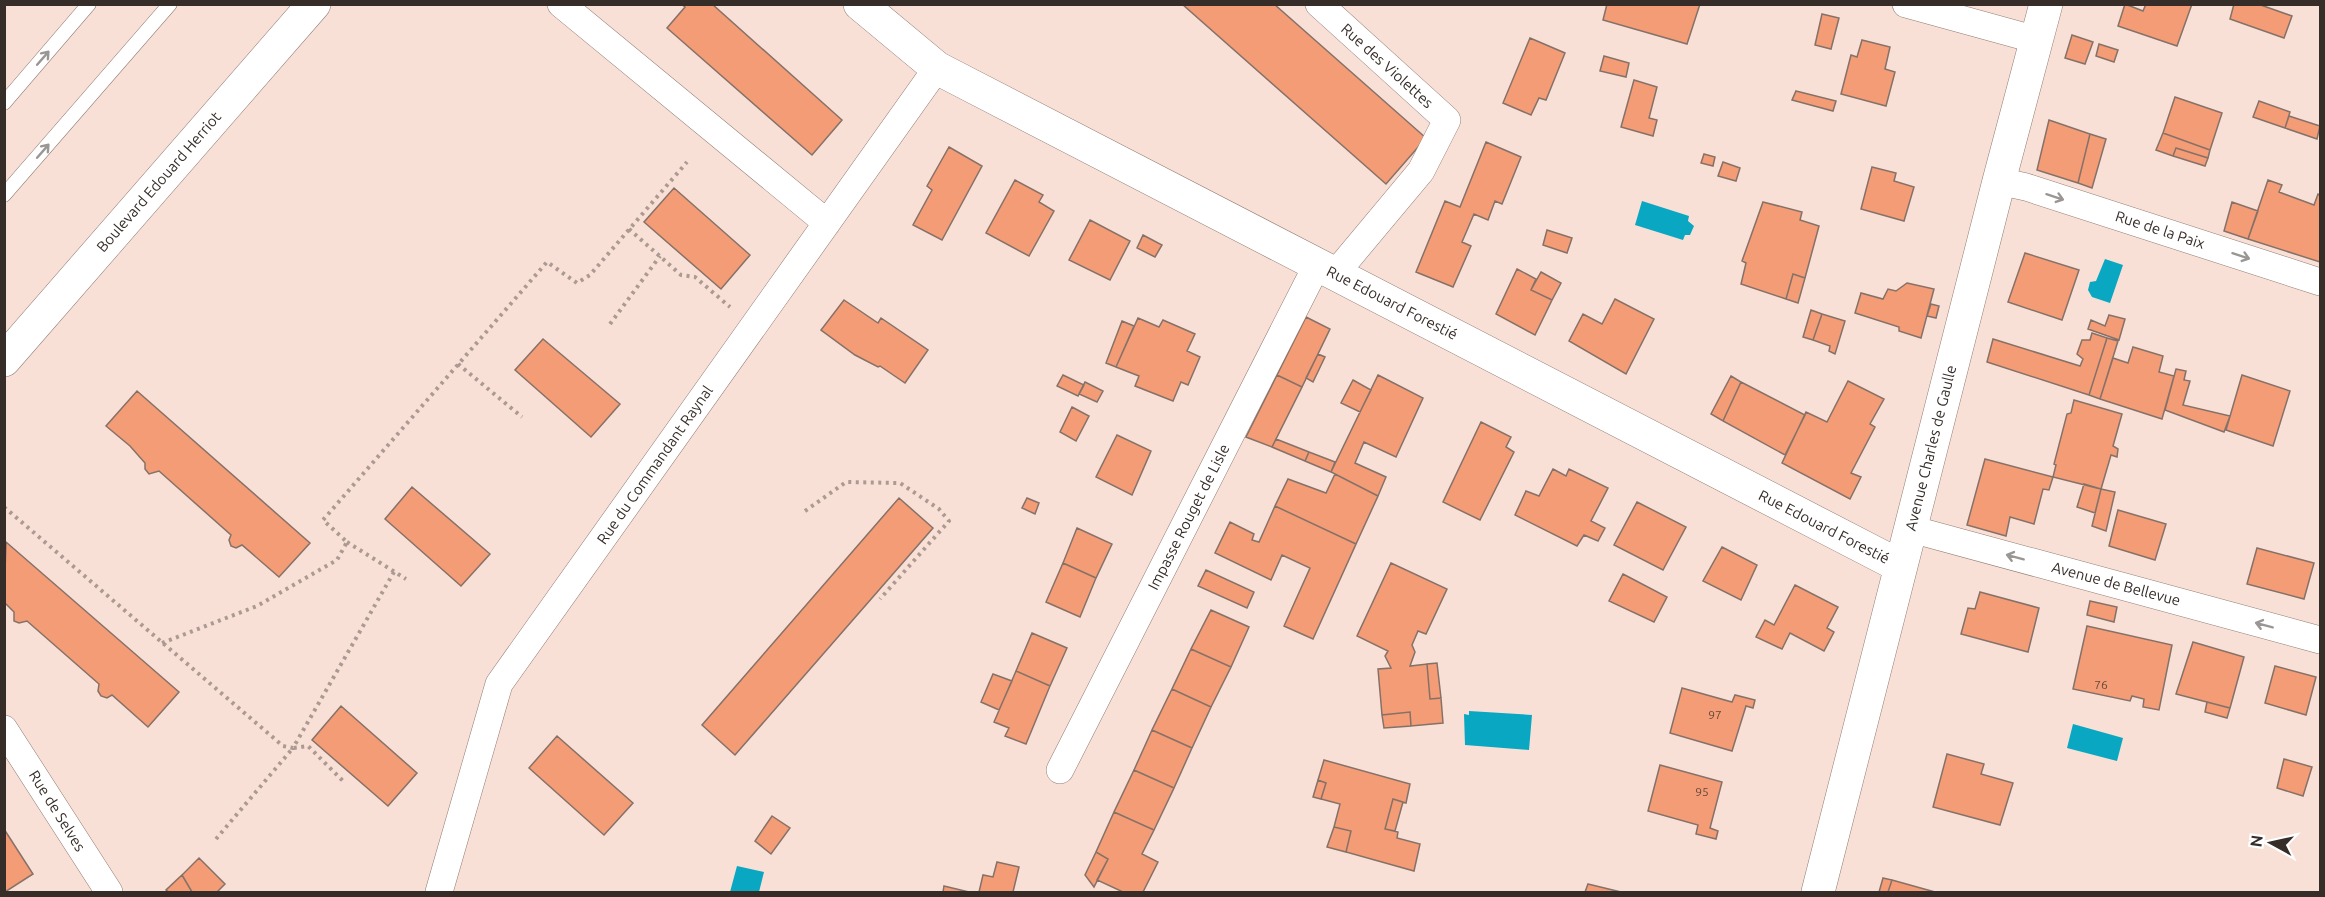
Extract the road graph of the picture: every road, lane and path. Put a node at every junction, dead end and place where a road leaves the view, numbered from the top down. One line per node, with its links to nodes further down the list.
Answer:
1 (89, 4): 13 (lane, one-way to 1)
2 (170, 4): 16 (lane, one-way to 2)
3 (314, 4): 24 (street, Boulevard Edouard Herriot)
4 (561, 4): 17 (street)
5 (847, 4): 10 (street, Rue Edouard Forestié)
6 (860, 4): 10 (street, Rue Edouard Forestié)
7 (1319, 4): 20 (street, Rue des Violettes)
8 (1906, 4): 11 (street)
9 (2046, 4): 11 (street, Avenue Charles de Gaulle)
10 (890, 32): 12 (street, Rue Edouard Forestié)
11 (2037, 40): 15 (street, Avenue Charles de Gaulle)
12 (937, 68): 17 (street, Rue du Commandant Raynal); 20 (street, Rue Edouard Forestié)
13 (4, 103)
14 (687, 162): 18 (path)
15 (1999, 181): 21 (street, Rue de la Paix, one-way to 21); 29 (street, Avenue Charles de Gaulle)
16 (4, 195)
17 (827, 223): 23 (street, Rue du Commandant Raynal)
18 (629, 229): 19 (path); 25 (path)
19 (660, 256): 22 (path); 23 (path)
20 (1326, 269): 31 (street, Rue Edouard Forestié); 39 (street, Impasse Rouget de Lisle)
21 (2320, 282)
22 (610, 324)
23 (753, 327): 43 (street, Rue du Commandant Raynal)
24 (4, 360)
25 (458, 364): 26 (path); 30 (path)
26 (522, 417)
27 (4, 507): 36 (path)
28 (805, 512): 34 (path)
29 (1911, 529): 31 (street, Avenue Charles de Gaulle); 35 (street, Avenue de Bellevue, one-way to 29)
30 (347, 542): 32 (path); 36 (path)
31 (1900, 566): 44 (street, Avenue Charles de Gaulle)
32 (394, 572): 33 (path); 38 (path)
33 (406, 579)
34 (880, 599)
35 (2320, 640)
36 (162, 643): 38 (path)
37 (4, 729): 42 (street, Rue de Selves)
38 (293, 748): 40 (path); 41 (path)
39 (1060, 770)
40 (344, 782)
41 (216, 839)
42 (109, 892)
43 (439, 892)
44 (1818, 892)

